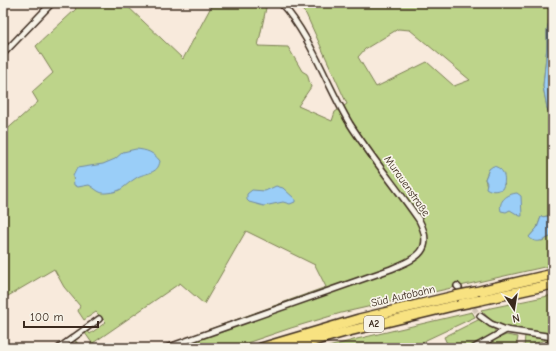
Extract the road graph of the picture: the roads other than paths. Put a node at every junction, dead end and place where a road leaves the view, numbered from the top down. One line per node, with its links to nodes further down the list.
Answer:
1 (52, 3): 3 (street)
2 (281, 3): 13 (street, Murauenstraße)
3 (3, 54)
4 (553, 274): 6 (highway, Süd Autobahn / A2)
5 (553, 284): 6 (highway, Süd Autobahn / A2)
6 (478, 296): 14 (highway, Süd Autobahn / A2, bridge); 15 (highway, Süd Autobahn / A2, bridge)
7 (480, 316): 9 (street)
8 (99, 319): 12 (street)
9 (506, 330): 10 (street); 16 (street)
10 (553, 337)
11 (553, 341): 17 (street)
12 (59, 348)
13 (166, 348)
14 (261, 348)
15 (288, 348)
16 (474, 348)
17 (544, 348)

